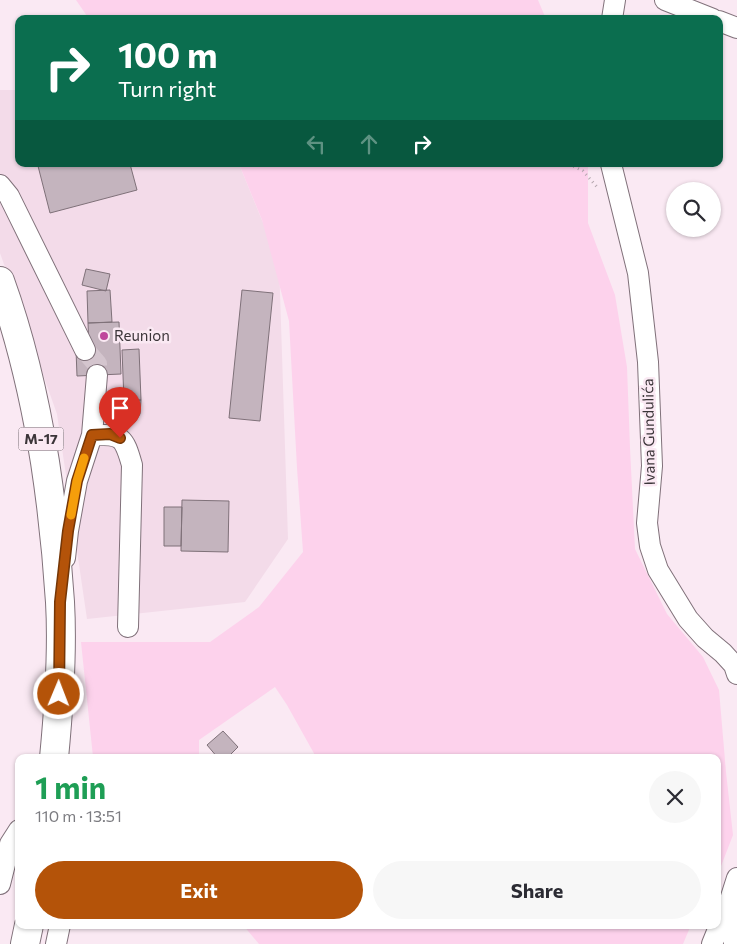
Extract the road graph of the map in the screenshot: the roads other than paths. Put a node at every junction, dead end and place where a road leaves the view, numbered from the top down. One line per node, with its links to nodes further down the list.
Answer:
1 (615, 0): 3 (street)
2 (665, 0): 4 (street)
3 (613, 15)
4 (703, 15)
5 (723, 23): 6 (street)
6 (737, 28)
7 (612, 167): 15 (street, Ivana Gundulića)
8 (0, 185): 10 (street)
9 (0, 281): 13 (highway, M-17)
10 (85, 350)
11 (98, 375): 12 (street)
12 (92, 435): 13 (street); 14 (street)
13 (60, 602): 16 (highway, M-17)
14 (128, 626)
15 (737, 674)
16 (54, 754)
17 (15, 831): 19 (street)
18 (15, 835): 21 (street)
19 (0, 840)
20 (737, 878): 22 (street)
21 (0, 884)
22 (730, 900): 23 (street); 30 (street)
23 (721, 922)
24 (28, 929): 27 (highway)
25 (59, 929): 28 (street)
26 (718, 929): 29 (street)
27 (25, 944)
28 (56, 944)
29 (712, 944)
30 (734, 944)

